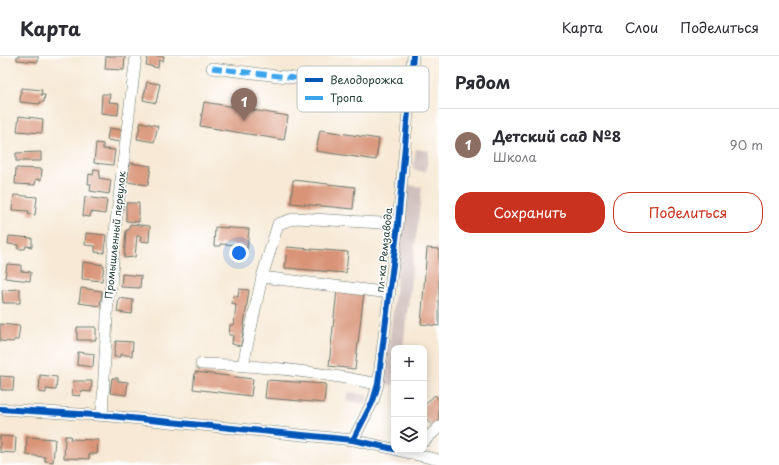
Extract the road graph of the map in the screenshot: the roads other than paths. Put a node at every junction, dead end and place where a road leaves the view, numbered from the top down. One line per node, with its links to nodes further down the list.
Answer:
1 (136, 56): 14 (street, Промышленный переулок)
2 (413, 56): 3 (street, пл-ка Ремзавода)
3 (412, 66)
4 (212, 68): 5 (street)
5 (297, 78)
6 (408, 112): 7 (street, пл-ка Ремзавода)
7 (398, 224): 8 (street); 9 (street, пл-ка Ремзавода)
8 (262, 277): 9 (street); 11 (street)
9 (390, 293): 12 (street, пл-ка Ремзавода)
10 (201, 364): 11 (street)
11 (244, 365): 12 (street)
12 (378, 384): 17 (street, пл-ка Ремзавода)
13 (0, 409): 14 (street)
14 (102, 416): 17 (street)
15 (439, 426): 16 (street)
16 (427, 438)
17 (352, 440): 18 (street)
18 (391, 448)
19 (416, 453): 20 (street)
20 (439, 460)

